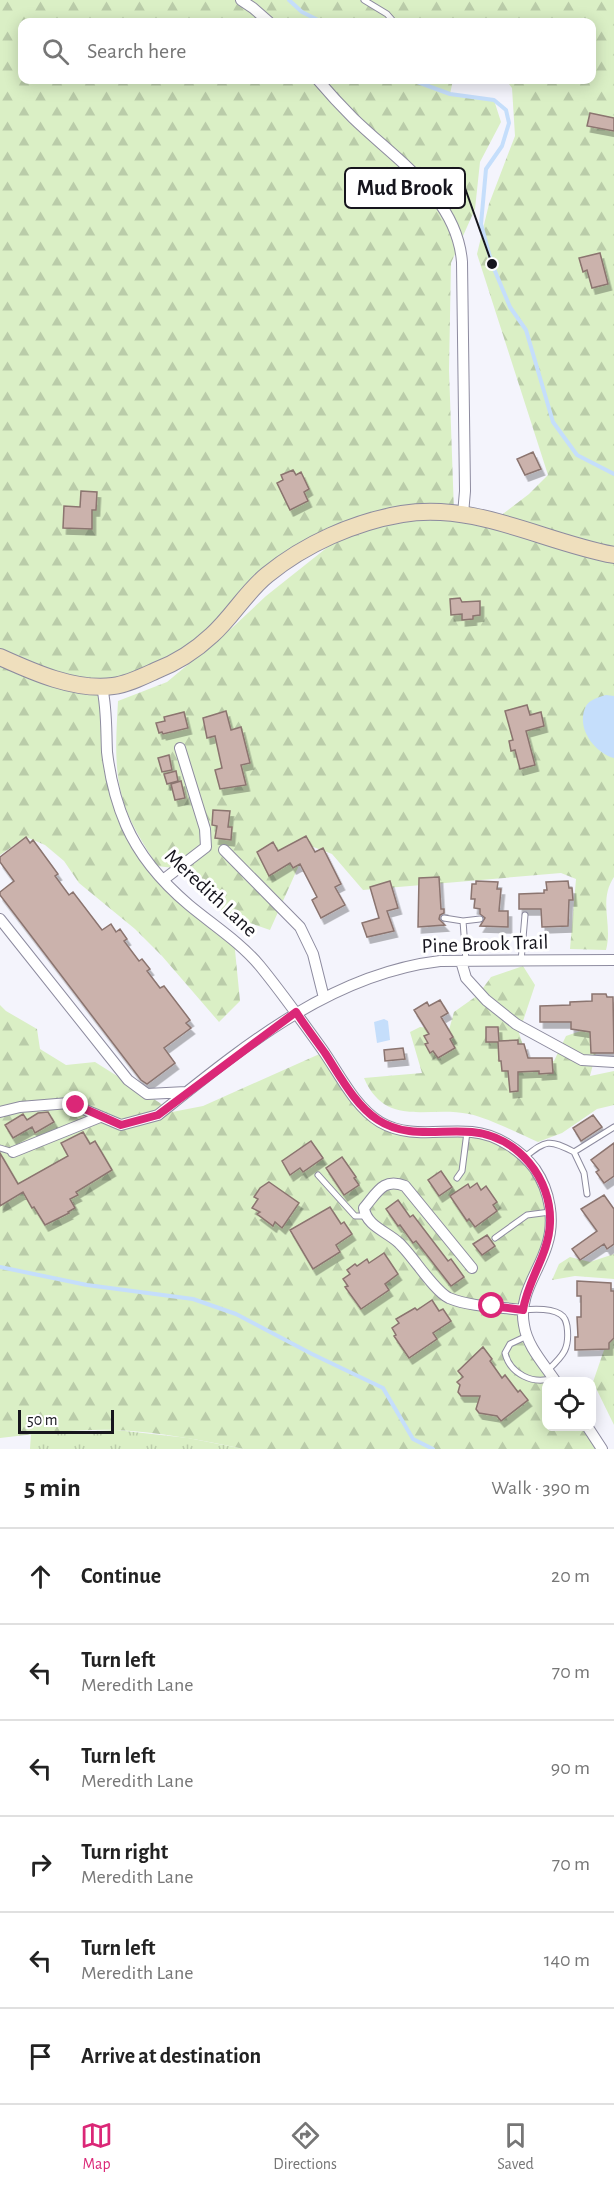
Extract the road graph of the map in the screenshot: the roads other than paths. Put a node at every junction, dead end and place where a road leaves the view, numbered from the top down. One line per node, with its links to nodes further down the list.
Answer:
1 (241, 0): 3 (street)
2 (364, 0): 4 (lane)
3 (264, 18)
4 (390, 18)
5 (322, 84): 6 (street)
6 (463, 514): 7 (street); 9 (street)
7 (614, 555)
8 (0, 657): 9 (street)
9 (102, 687): 12 (street, Meredith Lane)
10 (180, 747): 12 (street)
11 (224, 850): 21 (street)
12 (163, 880): 22 (street, Meredith Lane)
13 (525, 915): 20 (lane)
14 (444, 918): 17 (lane)
15 (480, 919): 17 (lane)
16 (0, 920): 24 (street)
17 (463, 921): 19 (lane)
18 (614, 960): 20 (street, Pine Brook Trail)
19 (463, 961): 20 (street, Pine Brook Trail); 21 (street, Pine Brook Trail); 23 (street)
20 (521, 961)
21 (324, 998): 22 (street, Pine Brook Trail)
22 (296, 1012): 24 (street); 28 (street, Meredith Lane)
23 (614, 1062)
24 (186, 1092): 26 (street)
25 (0, 1113): 26 (street)
26 (100, 1117): 30 (street)
27 (614, 1127): 31 (lane)
28 (467, 1132): 32 (street, Meredith Lane); 34 (lane)
29 (0, 1148): 30 (lane)
30 (13, 1152)
31 (574, 1152): 32 (lane); 35 (lane)
32 (525, 1157): 36 (street, Meredith Lane)
33 (318, 1175): 37 (lane)
34 (457, 1178)
35 (587, 1194)
36 (550, 1212): 38 (lane); 40 (street, Meredith Lane)
37 (365, 1216): 39 (street); 40 (street)
38 (495, 1238)
39 (472, 1268)
40 (523, 1310): 41 (street, Meredith Lane); 42 (lane)
41 (526, 1336): 42 (street, Meredith Lane); 42 (lane)
42 (552, 1376)
43 (590, 1431): 44 (street)
44 (602, 1449)

